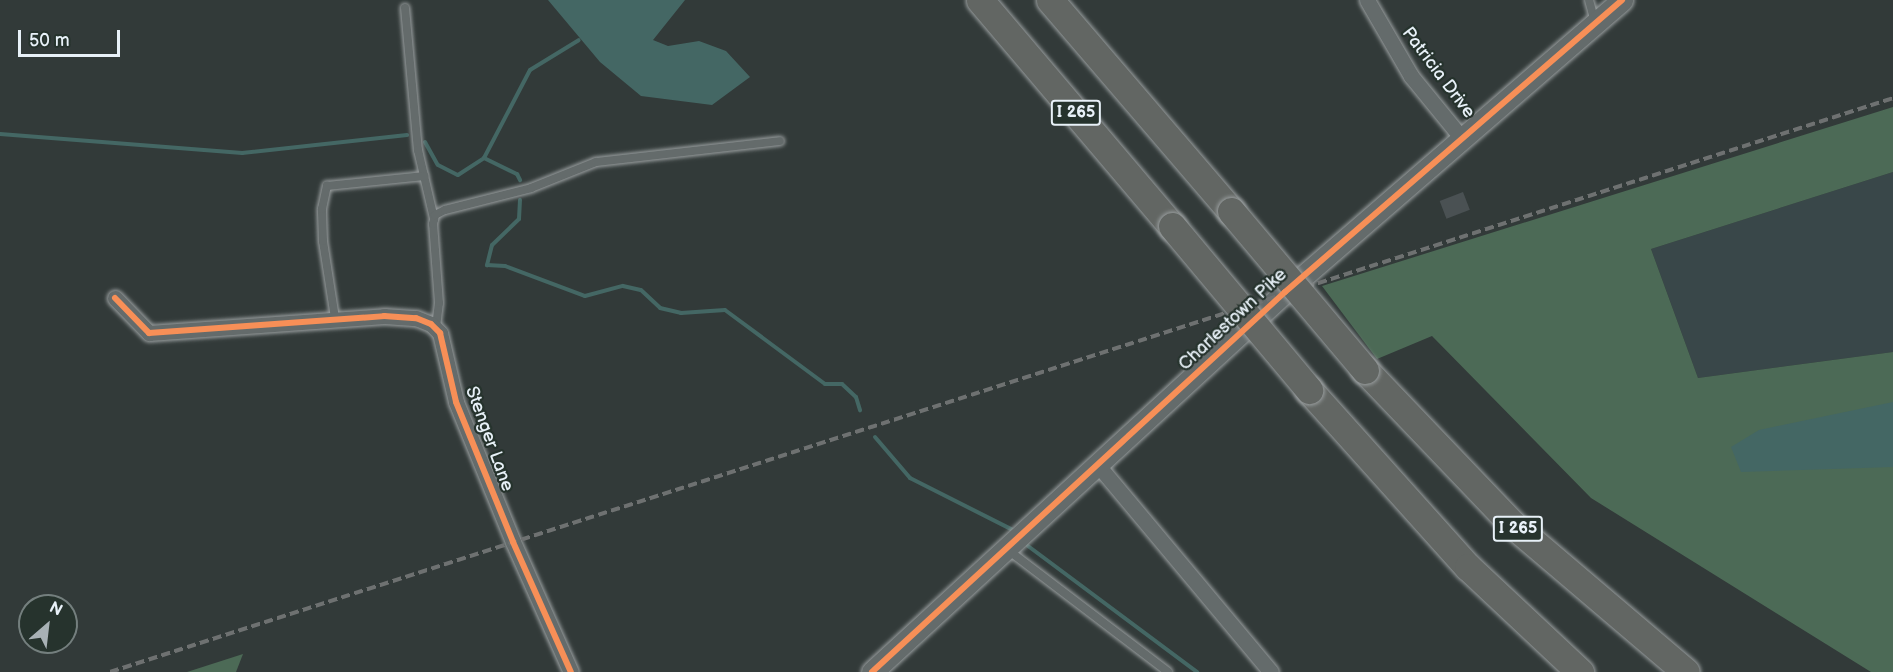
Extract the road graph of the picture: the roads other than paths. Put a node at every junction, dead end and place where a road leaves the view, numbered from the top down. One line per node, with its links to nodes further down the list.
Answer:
1 (981, 0): 21 (highway, I 265, bridge)
2 (1050, 0): 22 (highway, I 265, bridge)
3 (1367, 0): 8 (street, Patricia Drive)
4 (1589, 0): 7 (lane)
5 (1622, 0): 7 (street, Charlestown Pike)
6 (405, 8): 10 (lane)
7 (1596, 23): 8 (street, Charlestown Pike)
8 (1461, 137): 15 (street, Charlestown Pike)
9 (780, 141): 11 (lane)
10 (424, 176): 11 (lane); 13 (lane)
11 (434, 220): 14 (lane)
12 (115, 298): 13 (street)
13 (335, 318): 14 (street)
14 (435, 328): 17 (street, Stenger Lane)
15 (1097, 464): 16 (street, Charlestown Pike); 20 (street)
16 (1004, 547): 18 (street, Charlestown Pike); 19 (lane)
17 (571, 672)
18 (872, 672)
19 (1168, 672)
20 (1271, 672)
21 (1580, 672)
22 (1686, 672)

